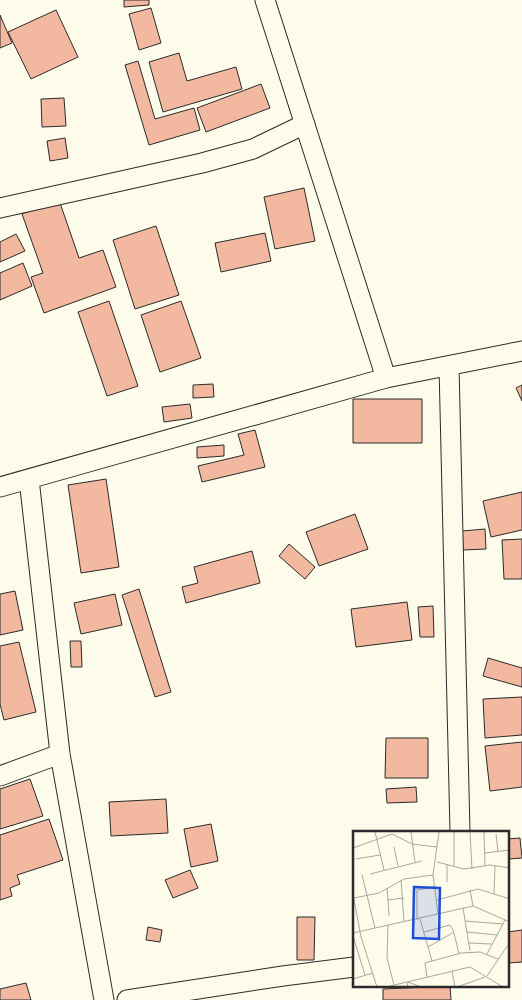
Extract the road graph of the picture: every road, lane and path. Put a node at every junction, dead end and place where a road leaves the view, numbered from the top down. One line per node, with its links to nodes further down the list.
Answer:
1 (265, 0): 2 (street)
2 (305, 124): 3 (street); 6 (street)
3 (0, 208)
4 (522, 351): 5 (street)
5 (449, 366): 6 (street); 11 (street)
6 (386, 378): 7 (street)
7 (29, 479): 8 (street); 9 (street)
8 (0, 487)
9 (60, 754): 10 (street); 13 (street)
10 (0, 776)
11 (460, 831)
12 (353, 967): 14 (street)
13 (104, 1000)
14 (127, 1000)

